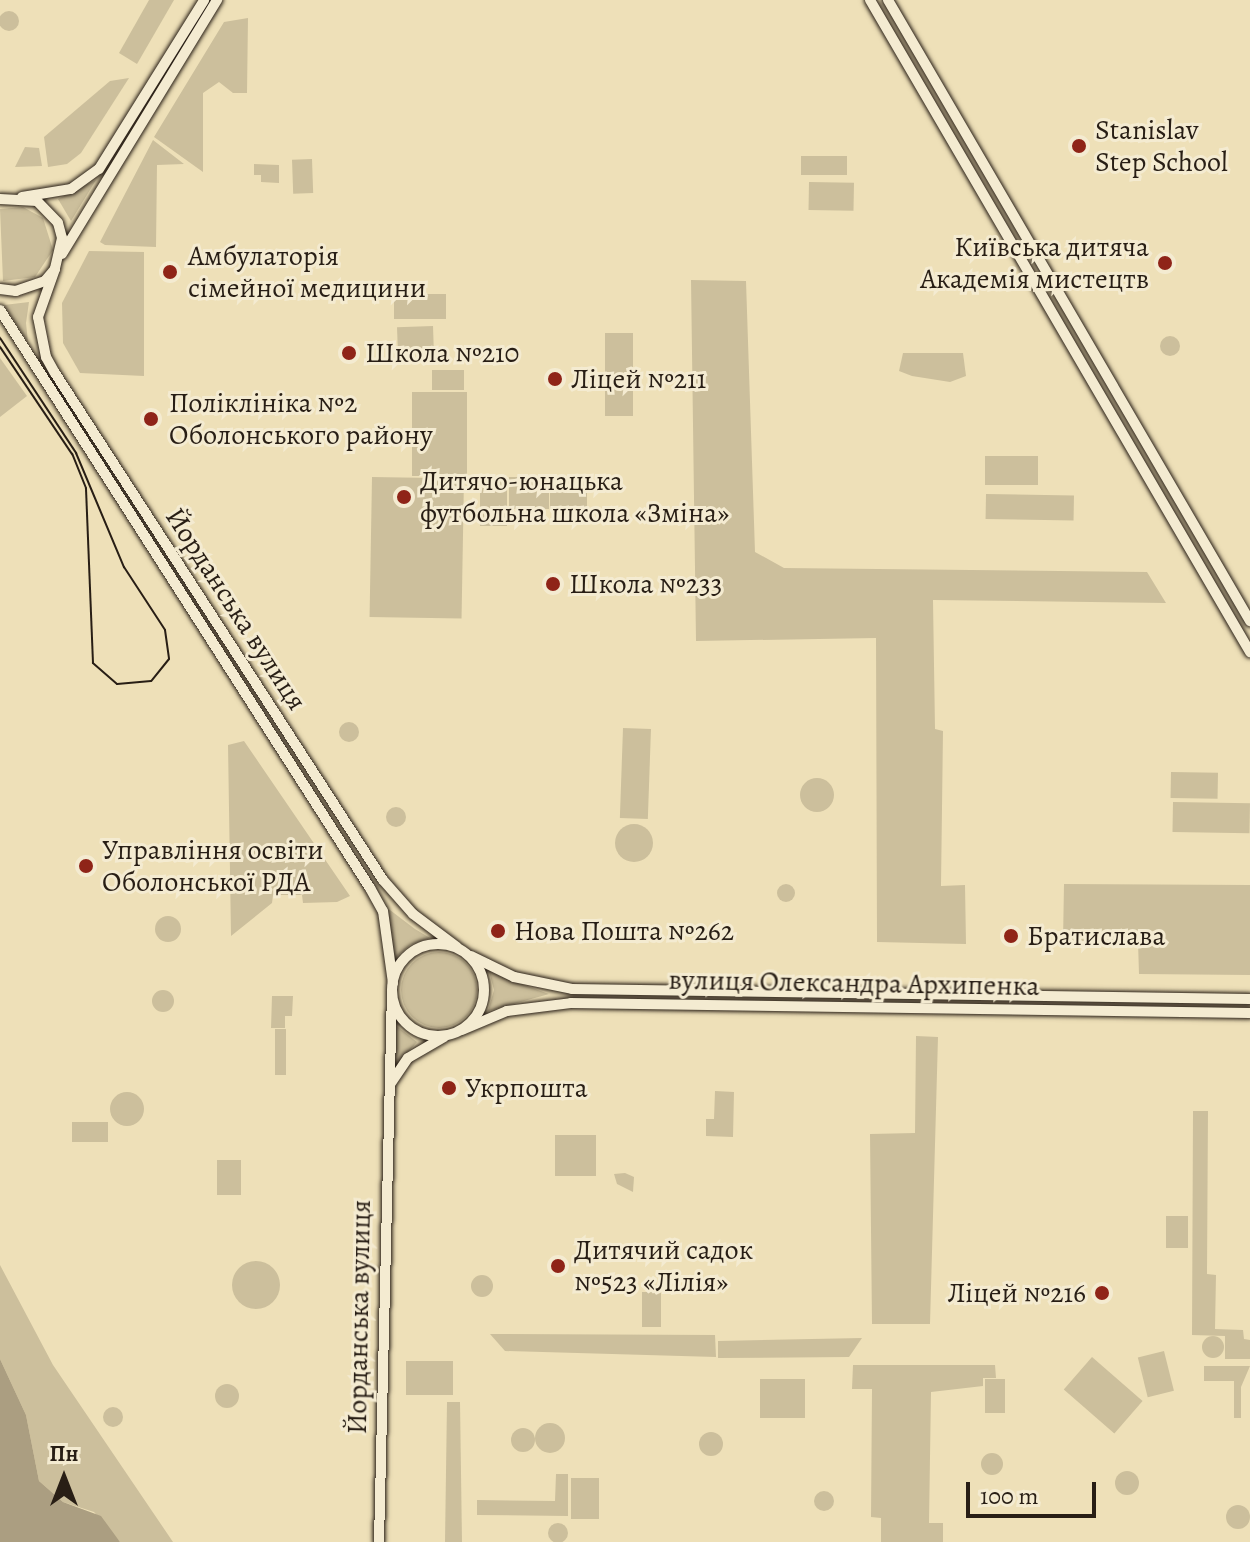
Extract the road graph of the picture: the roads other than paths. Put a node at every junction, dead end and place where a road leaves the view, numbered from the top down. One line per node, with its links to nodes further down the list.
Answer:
1 (204, 0): 5 (main road)
2 (217, 0): 7 (main road, Йорданська вулиця)
3 (870, 0): 12 (main road)
4 (888, 0): 11 (main road)
5 (18, 196): 6 (main road); 7 (main road)
6 (0, 197)
7 (62, 254): 8 (main road, Йорданська вулиця)
8 (55, 269): 9 (main road); 15 (main road, Йорданська вулиця)
9 (0, 289)
10 (0, 310): 17 (main road, Йорданська вулиця)
11 (1150, 450): 12 (main road); 13 (main road)
12 (1136, 457): 14 (main road)
13 (1250, 621)
14 (1250, 652)
15 (457, 947): 16 (main road); 17 (main road)
16 (471, 956): 18 (main road, вулиця Олександра Архипенка); 20 (main road)
17 (392, 987): 21 (main road); 22 (main road, Йорданська вулиця)
18 (1250, 999)
19 (1250, 1013): 20 (main road, вулиця Олександра Архипенка)
20 (462, 1030): 21 (main road)
21 (447, 1036): 22 (main road)
22 (387, 1092): 23 (main road, Йорданська вулиця)
23 (379, 1542)

